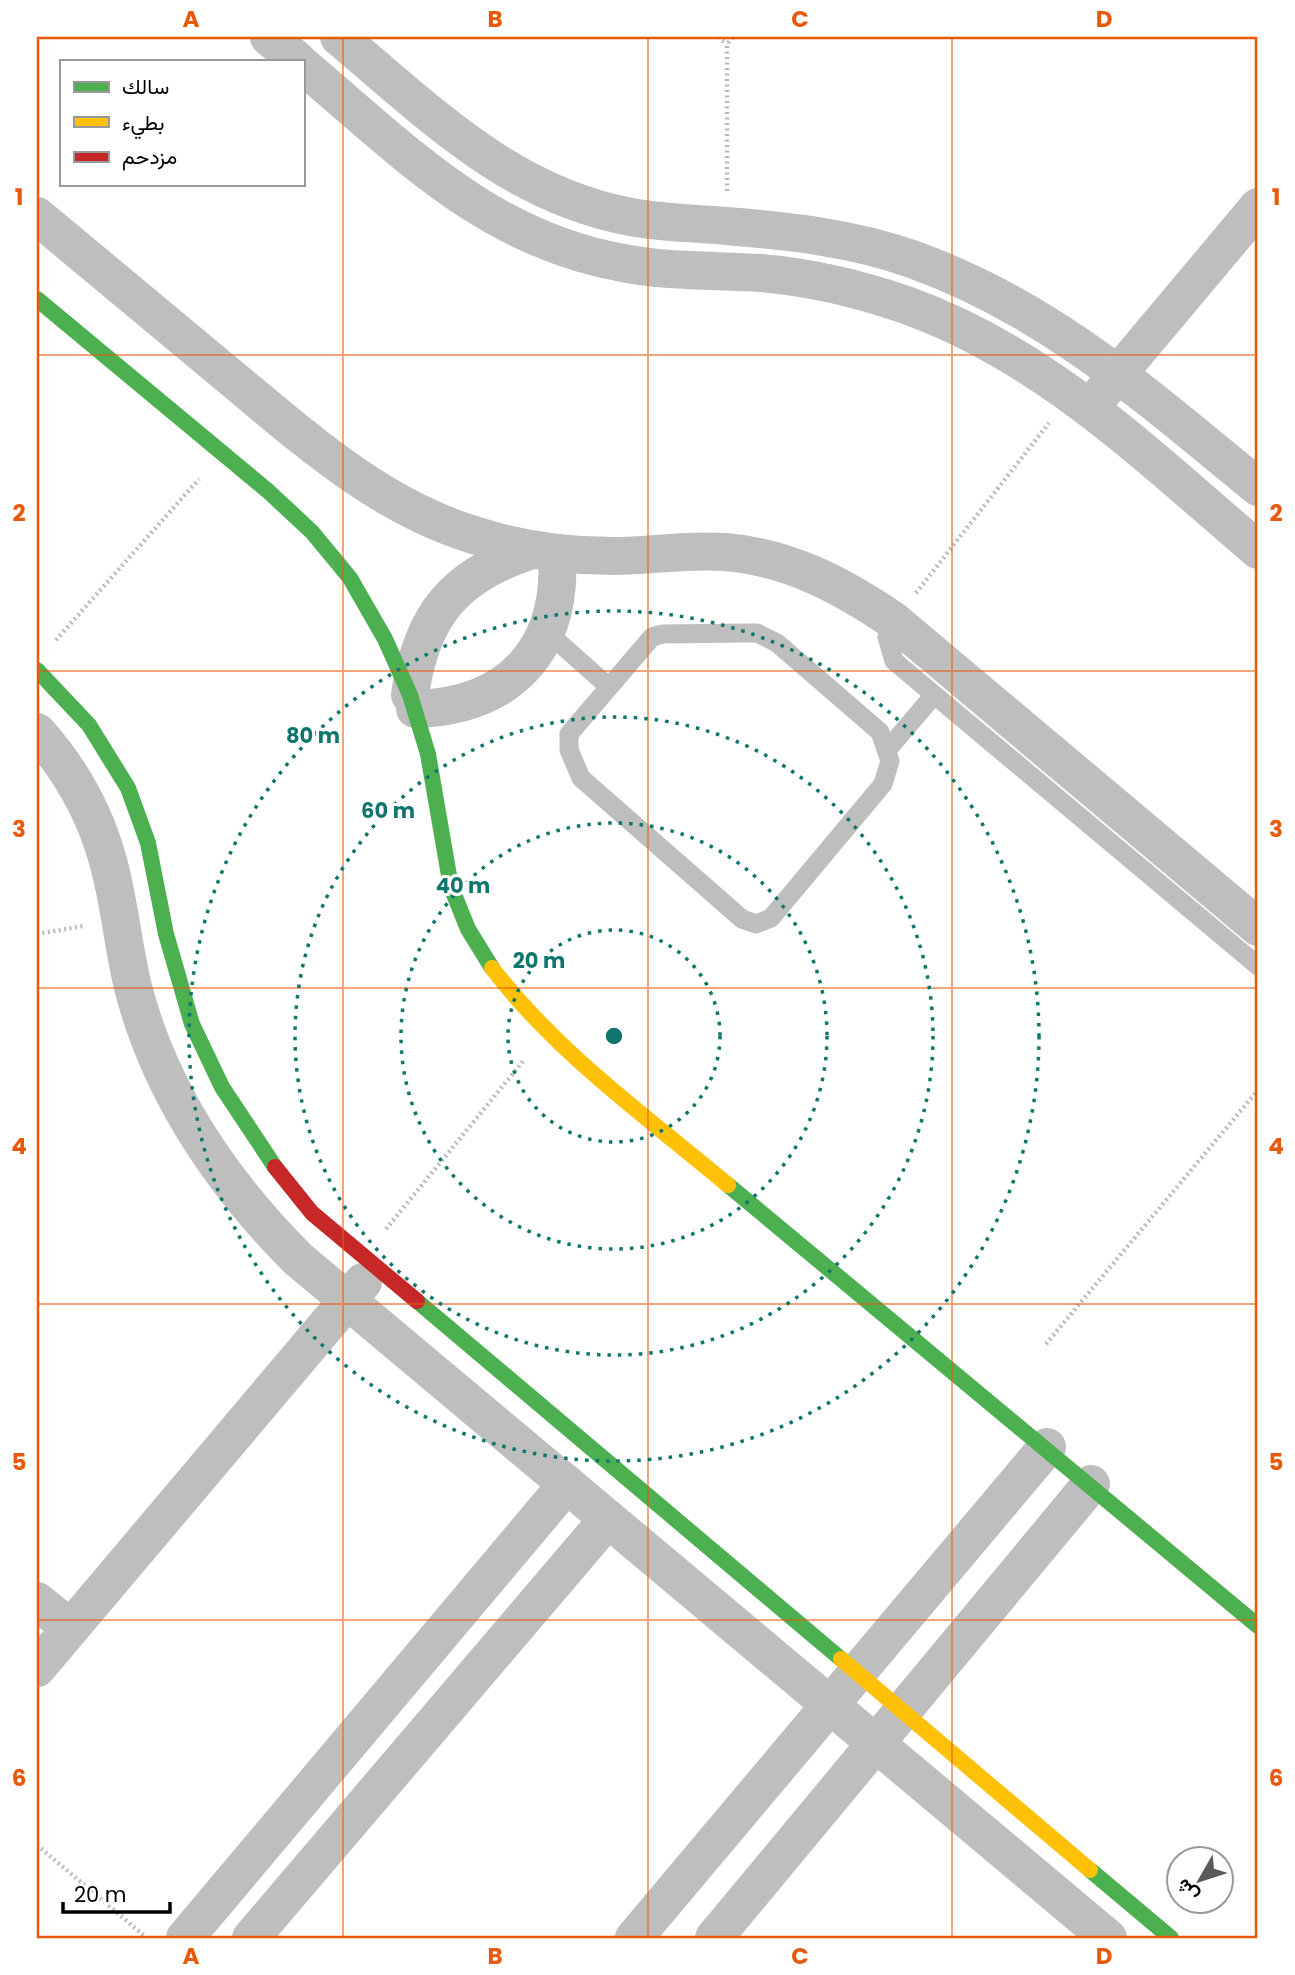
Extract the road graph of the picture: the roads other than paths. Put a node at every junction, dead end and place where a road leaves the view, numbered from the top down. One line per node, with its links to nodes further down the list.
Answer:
1 (269, 37): 3 (street)
2 (364, 44): 5 (street); 9 (street)
3 (297, 60)
4 (304, 67): 5 (street)
5 (338, 95): 10 (street)
6 (1258, 207): 9 (street)
7 (37, 216): 13 (street)
8 (37, 299): 19 (street)
9 (1119, 373): 10 (street); 11 (street)
10 (1081, 400): 12 (street)
11 (1258, 487)
12 (1258, 550)
13 (545, 552): 14 (street); 15 (street); 19 (street)
14 (894, 621): 18 (lane); 22 (street)
15 (547, 631): 17 (lane); 19 (street)
16 (37, 670): 24 (street)
17 (609, 687): 21 (lane); 21 (lane)
18 (934, 695): 21 (lane); 23 (lane)
19 (413, 702): 26 (street)
20 (37, 732): 25 (street)
21 (888, 749)
22 (1258, 927)
23 (1258, 966)
24 (370, 1262): 25 (street); 34 (street)
25 (348, 1300): 27 (street); 32 (street)
26 (1047, 1447): 28 (street); 34 (street)
27 (567, 1484): 29 (street); 39 (street)
28 (1091, 1484): 31 (street); 36 (street)
29 (608, 1519): 35 (street); 40 (street)
30 (37, 1601): 32 (street)
31 (1258, 1626)
32 (70, 1628): 33 (street)
33 (37, 1668)
34 (858, 1673): 35 (street); 36 (street)
35 (831, 1705): 37 (street); 41 (street)
36 (903, 1712): 37 (street); 43 (street)
37 (877, 1743): 38 (street); 42 (street)
38 (1096, 1934)
39 (185, 1938)
40 (251, 1938)
41 (634, 1938)
42 (714, 1938)
43 (1171, 1938)

